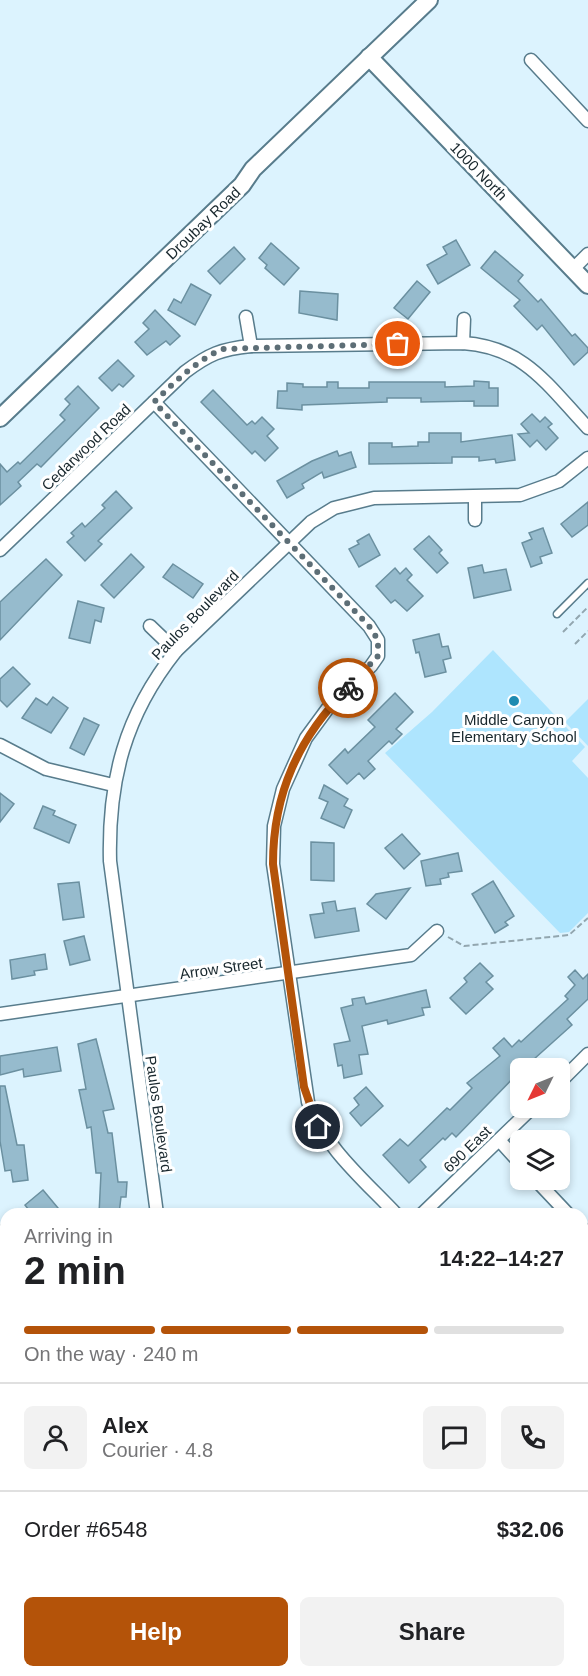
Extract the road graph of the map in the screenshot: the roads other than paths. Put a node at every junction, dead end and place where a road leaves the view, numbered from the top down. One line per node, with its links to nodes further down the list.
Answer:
1 (429, 0): 2 (street, Droubay Road)
2 (369, 57): 6 (street, 1000 North); 13 (street, Droubay Road)
3 (531, 60): 4 (street)
4 (588, 121)
5 (588, 255): 6 (street)
6 (573, 269): 7 (street, 1000 North)
7 (588, 285)
8 (246, 317): 11 (street)
9 (464, 319): 10 (street)
10 (463, 342): 11 (street, Cedarwood Road); 14 (street, Cedarwood Road)
11 (251, 346): 12 (street, Cedarwood Road)
12 (154, 402): 18 (street); 19 (street, Cedarwood Road)
13 (0, 418)
14 (588, 428)
15 (588, 458): 16 (street, Paulos Boulevard)
16 (475, 496): 17 (street); 18 (street, Paulos Boulevard)
17 (475, 520)
18 (289, 542): 23 (street, Paulos Boulevard); 27 (street)
19 (0, 550)
20 (588, 583): 21 (lane)
21 (557, 614)
22 (150, 626): 23 (street)
23 (176, 651): 25 (street, Paulos Boulevard)
24 (0, 745): 25 (street)
25 (112, 785): 28 (street, Paulos Boulevard)
26 (437, 931): 27 (street, Arrow Street)
27 (289, 974): 28 (street, Arrow Street); 37 (street)
28 (128, 997): 29 (street, Arrow Street); 36 (street, Paulos Boulevard)
29 (0, 1014)
30 (588, 1054): 31 (street)
31 (570, 1072)
32 (521, 1118): 33 (street, 690 East)
33 (498, 1140): 34 (street); 38 (street, 690 East)
34 (510, 1153)
35 (546, 1190): 39 (street)
36 (156, 1208)
37 (390, 1208)
38 (428, 1208)
39 (563, 1208)

